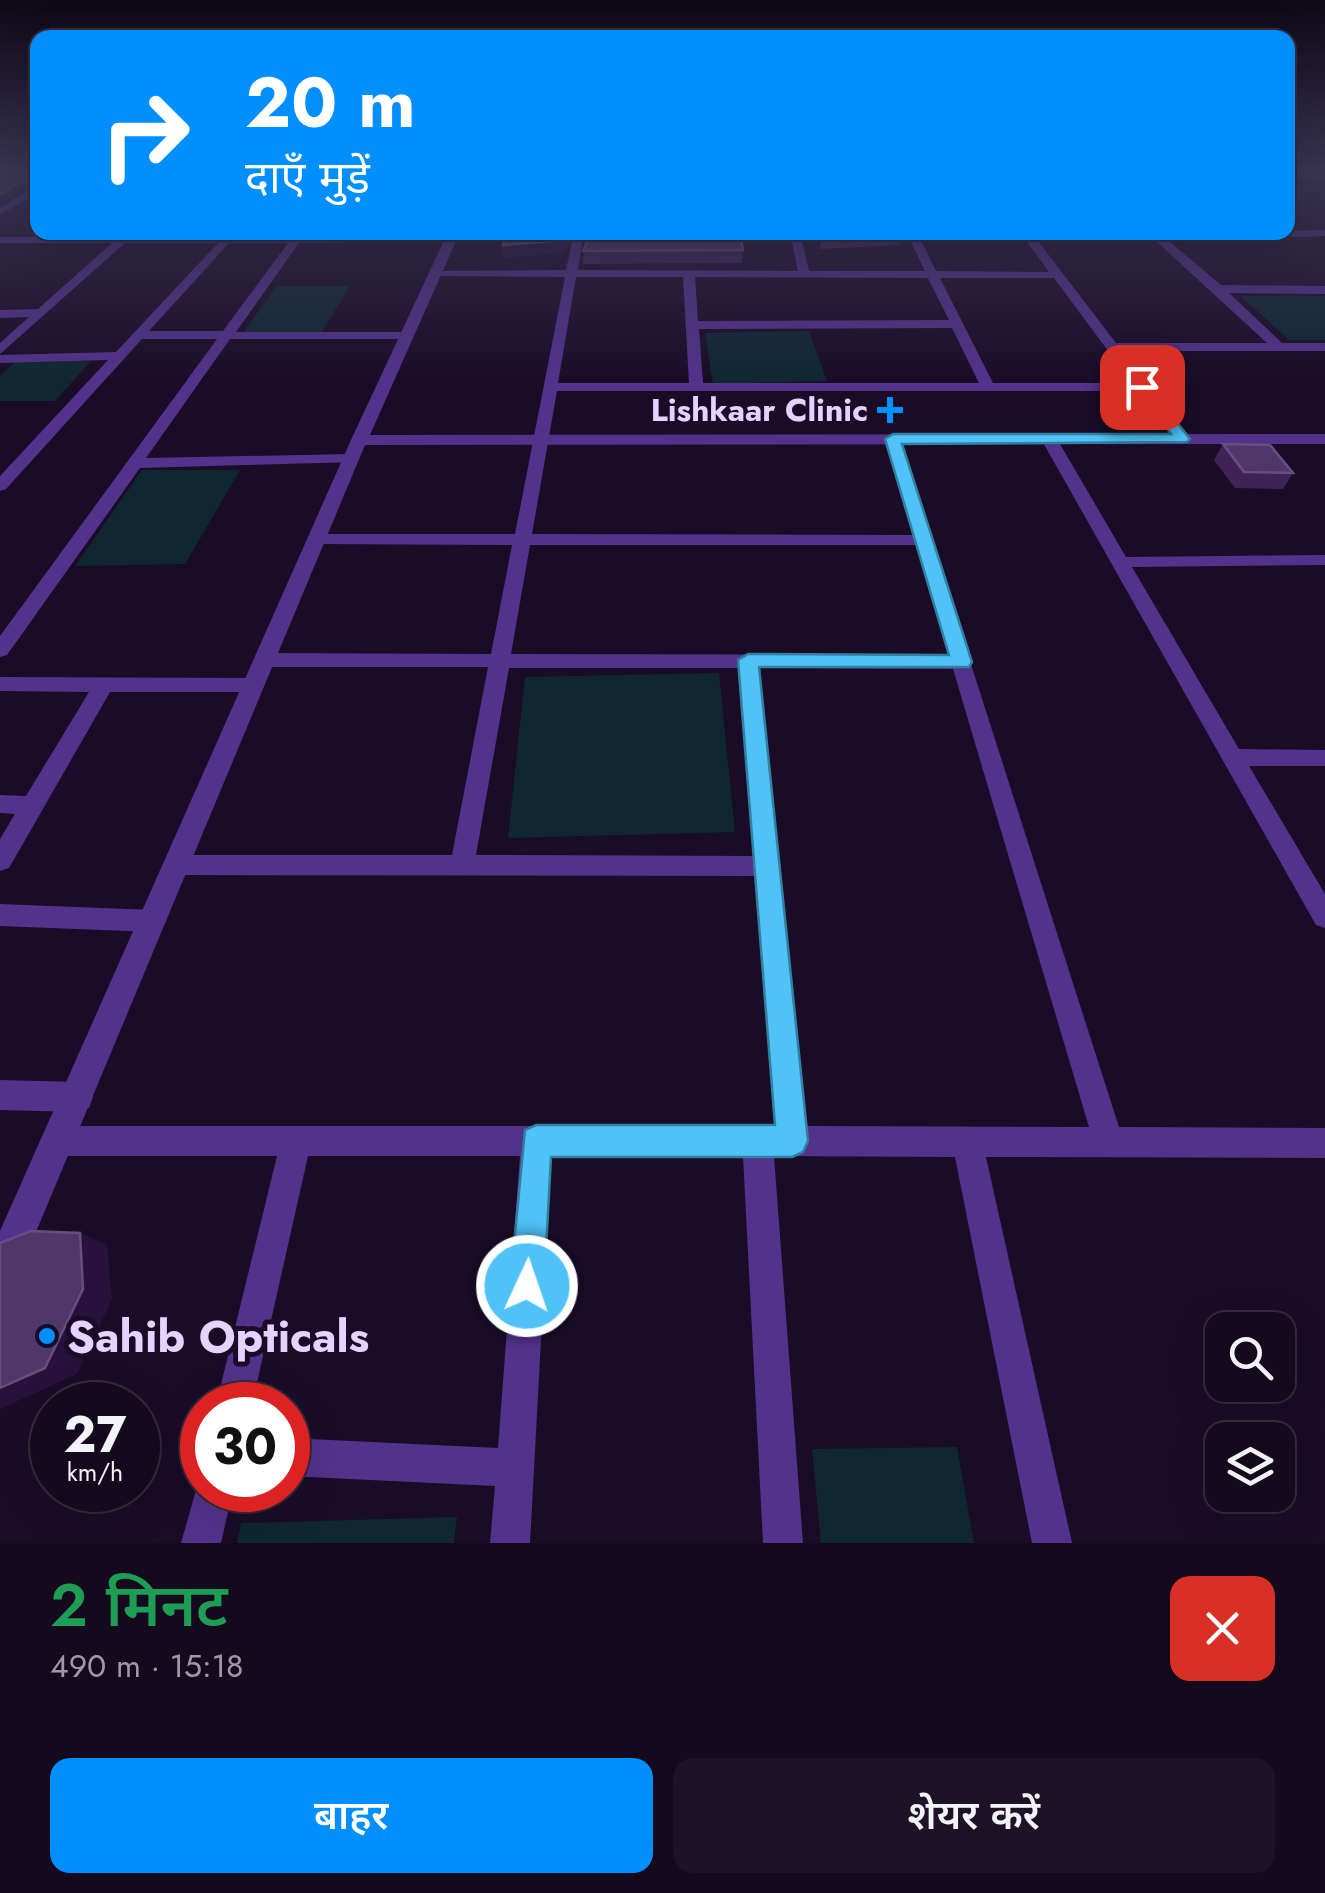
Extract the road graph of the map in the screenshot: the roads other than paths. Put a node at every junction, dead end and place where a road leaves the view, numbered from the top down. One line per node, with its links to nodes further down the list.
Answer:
1 (26, 240): 11 (street)
2 (122, 240): 20 (street)
3 (229, 240): 22 (street)
4 (295, 240): 23 (street)
5 (451, 240): 12 (street)
6 (577, 240): 13 (street)
7 (797, 240): 15 (street)
8 (915, 240): 16 (street)
9 (1031, 240): 17 (street)
10 (1161, 240): 18 (street)
11 (0, 260)
12 (436, 273): 13 (street); 28 (street)
13 (571, 274): 14 (street); 35 (street)
14 (689, 274): 15 (street); 25 (street)
15 (804, 274): 16 (street)
16 (934, 275): 17 (street); 24 (street)
17 (1057, 275): 29 (street)
18 (1218, 288): 19 (street); 30 (street)
19 (1325, 290)
20 (42, 313): 21 (street); 32 (street)
21 (0, 314)
22 (152, 320): 23 (street); 26 (street)
23 (238, 320): 27 (street)
24 (958, 324): 25 (street); 37 (street)
25 (692, 325): 36 (street)
26 (138, 335): 27 (street); 33 (street)
27 (225, 336): 28 (street); 45 (street)
28 (406, 336): 44 (street)
29 (1112, 347): 30 (street); 38 (street)
30 (1279, 347): 31 (street)
31 (1325, 347)
32 (0, 350)
33 (119, 356): 34 (street); 46 (street)
34 (0, 359)
35 (551, 387): 36 (street); 39 (street)
36 (696, 387): 37 (street)
37 (988, 387): 38 (street)
38 (1142, 387): 42 (street)
39 (542, 439): 40 (street); 44 (street); 47 (street)
40 (893, 439): 41 (street); 49 (street)
41 (1049, 439): 42 (street); 51 (street)
42 (1182, 439): 43 (street)
43 (1325, 439)
44 (355, 449): 45 (street); 48 (street)
45 (134, 463): 52 (street)
46 (0, 486)
47 (523, 536): 48 (street); 49 (street); 54 (street)
48 (316, 539): 56 (street)
49 (925, 540): 55 (street)
50 (1325, 560): 51 (street)
51 (1120, 562): 59 (street)
52 (0, 650)
53 (748, 660): 54 (street); 55 (street); 66 (street)
54 (500, 661): 56 (street); 65 (street)
55 (962, 662): 72 (street)
56 (259, 673): 58 (street); 64 (street)
57 (0, 684): 58 (street)
58 (103, 685): 62 (street)
59 (1229, 757): 60 (street); 68 (street)
60 (1325, 758)
61 (0, 804): 62 (street)
62 (33, 804): 63 (street)
63 (0, 861)
64 (177, 865): 65 (street); 69 (street)
65 (462, 865): 66 (street)
66 (767, 866): 76 (street)
67 (0, 915): 69 (street)
68 (1325, 917)
69 (153, 921): 71 (street)
70 (0, 1096): 71 (street)
71 (78, 1098): 73 (street)
72 (1108, 1140): 77 (street); 78 (street)
73 (57, 1141): 74 (street); 79 (street)
74 (296, 1141): 75 (street); 80 (street)
75 (536, 1141): 76 (street); 82 (street)
76 (775, 1141): 77 (street); 86 (street)
77 (967, 1142): 87 (street)
78 (1325, 1144)
79 (0, 1274)
80 (239, 1382)
81 (310, 1458): 82 (street)
82 (516, 1468): 85 (street)
83 (209, 1512): 84 (street)
84 (202, 1543)
85 (510, 1543)
86 (783, 1543)
87 (1052, 1543)

